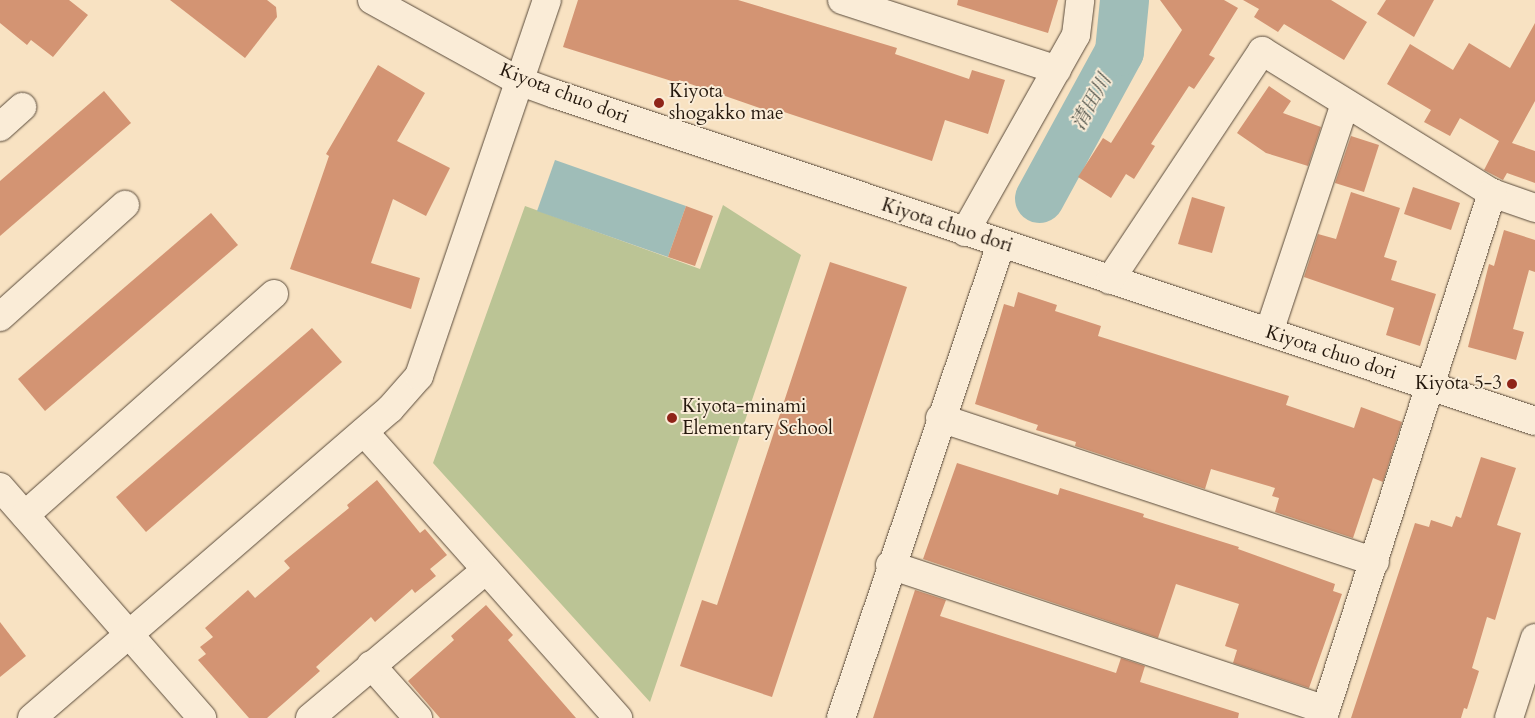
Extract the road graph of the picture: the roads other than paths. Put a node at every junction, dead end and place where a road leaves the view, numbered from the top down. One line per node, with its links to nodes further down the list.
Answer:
1 (372, 0): 6 (street, Kiyota chuo dori)
2 (547, 0): 6 (street)
3 (842, 0): 5 (street)
4 (1080, 0): 5 (street)
5 (1057, 70): 13 (street)
6 (519, 81): 13 (street, Kiyota chuo dori); 22 (street)
7 (1345, 102): 10 (street); 15 (street); 18 (street)
8 (22, 108): 9 (street)
9 (0, 127)
10 (1492, 193): 12 (street); 19 (street)
11 (125, 206): 17 (street)
12 (1535, 208)
13 (965, 232): 14 (street, Kiyota chuo dori)
14 (1001, 244): 15 (street, Kiyota chuo dori); 20 (street)
15 (1110, 280): 18 (street, Kiyota chuo dori)
16 (274, 294): 23 (street)
17 (0, 317)
18 (1269, 332): 19 (street, Kiyota chuo dori)
19 (1431, 386): 21 (street, Kiyota chuo dori); 24 (street)
20 (940, 418): 24 (street); 25 (street)
21 (1535, 421)
22 (364, 432): 26 (street); 27 (street)
23 (9, 503): 27 (street)
24 (1375, 562): 30 (street)
25 (890, 565): 30 (street); 31 (street)
26 (486, 570): 29 (street); 36 (street)
27 (129, 634): 32 (street); 33 (street)
28 (1535, 638): 37 (street)
29 (372, 665): 34 (street); 35 (street)
30 (1324, 714)
31 (845, 717)
32 (32, 718)
33 (202, 718)
34 (310, 718)
35 (418, 718)
36 (618, 718)
37 (1509, 718)

